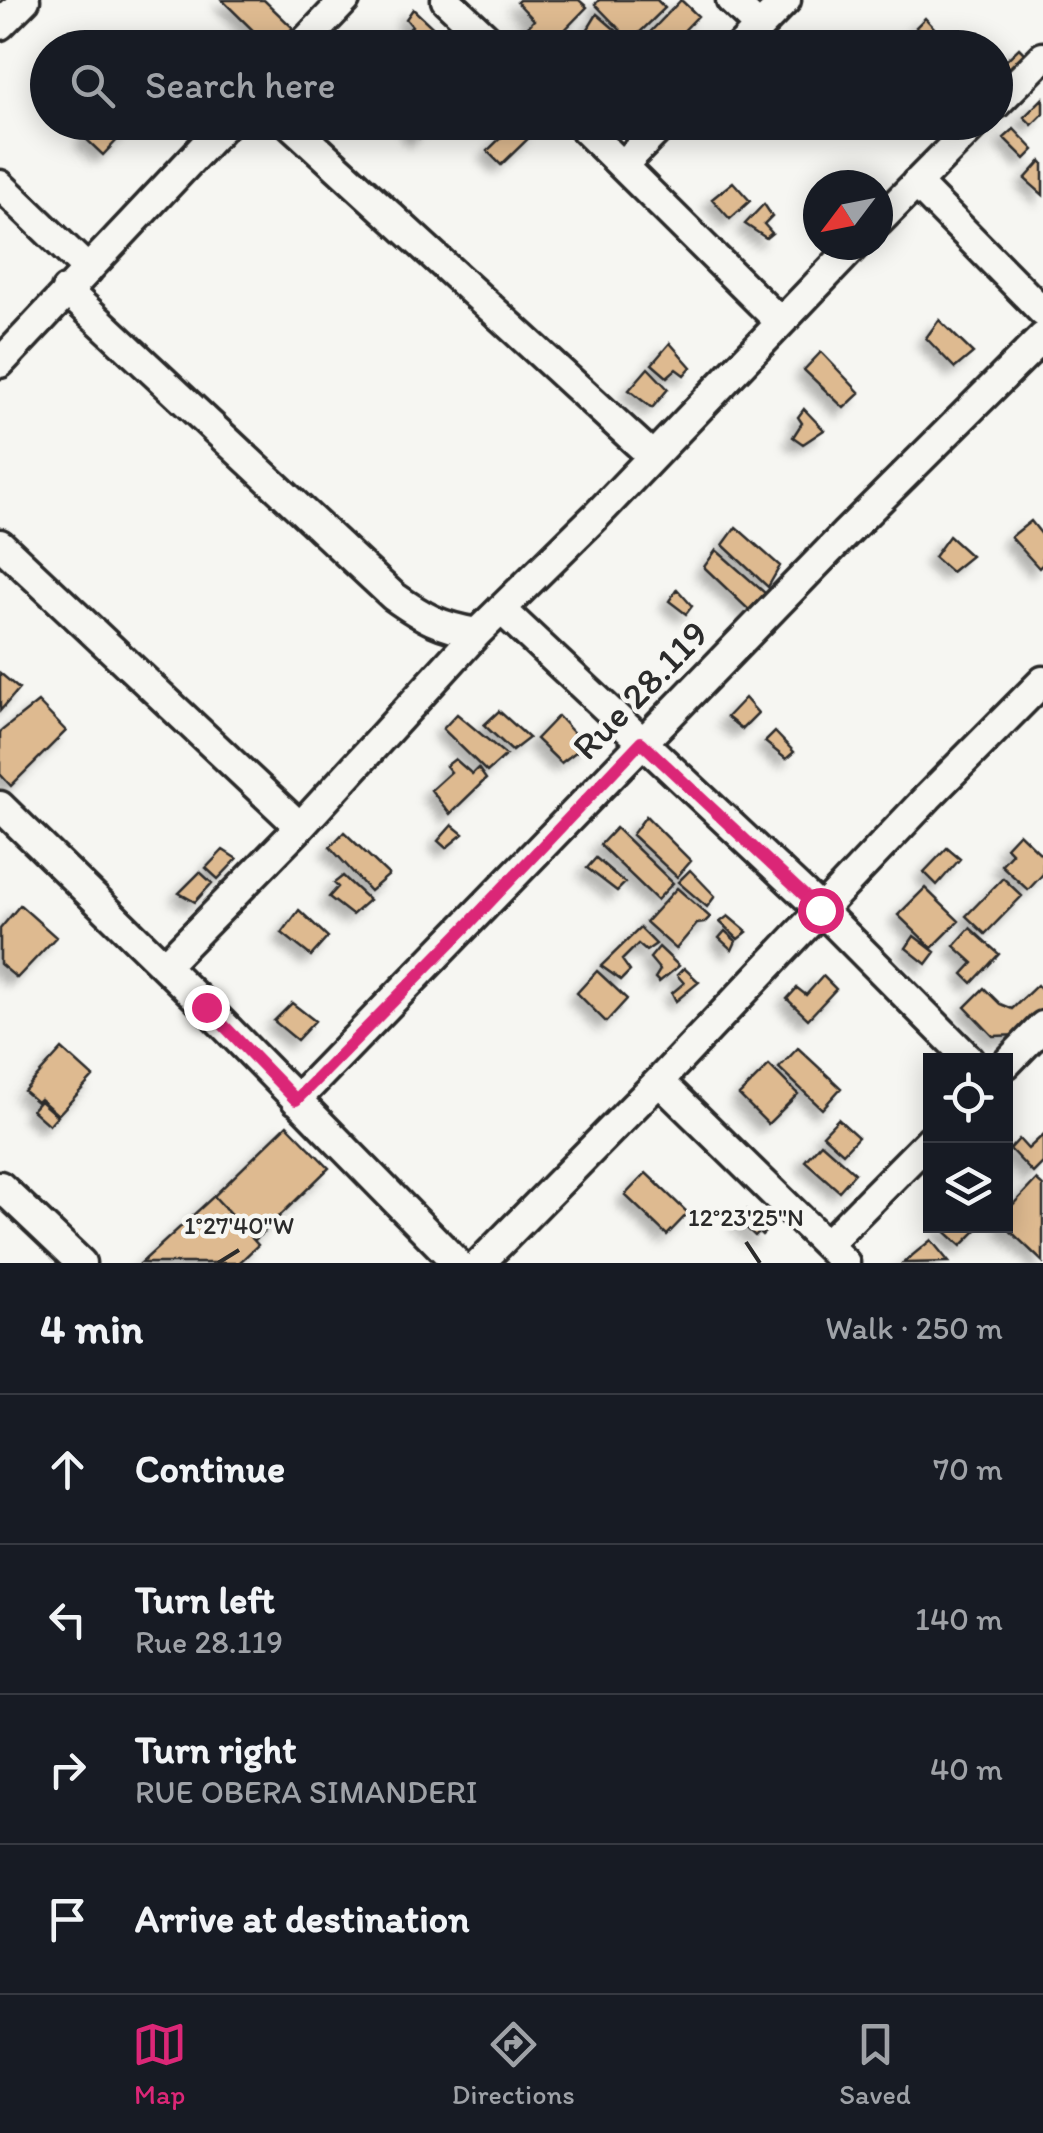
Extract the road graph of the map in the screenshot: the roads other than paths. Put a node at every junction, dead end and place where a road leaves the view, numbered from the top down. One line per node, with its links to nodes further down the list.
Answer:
1 (25, 0): 6 (street)
2 (345, 0): 8 (street)
3 (446, 0): 9 (street)
4 (731, 0): 7 (street)
5 (786, 0): 7 (street)
6 (0, 25)
7 (759, 27): 10 (street)
8 (316, 30)
9 (478, 30)
10 (756, 30)
11 (1043, 57): 12 (street)
12 (1013, 87)
13 (210, 140): 23 (street)
14 (308, 140): 29 (street)
15 (597, 140): 18 (street)
16 (647, 140): 18 (street)
17 (959, 140): 19 (street)
18 (623, 165): 26 (street)
19 (916, 183): 21 (street); 25 (street)
20 (0, 185): 23 (street)
21 (893, 207)
22 (840, 260): 26 (street)
23 (88, 270): 24 (street)
24 (66, 290): 28 (street); 32 (street)
25 (1043, 312)
26 (780, 322): 29 (street)
27 (1043, 338): 34 (street, Rue 28.119)
28 (0, 363)
29 (652, 456): 31 (street)
30 (0, 544): 36 (street)
31 (501, 609): 32 (street); 34 (street)
32 (477, 633): 36 (street)
33 (1043, 680): 37 (street)
34 (641, 742): 37 (street); 43 (street, Rue 28.119)
35 (0, 806): 38 (street)
36 (300, 827): 38 (street)
37 (820, 910): 40 (street); 42 (street)
38 (164, 966): 43 (street)
39 (1043, 1026): 41 (street)
40 (963, 1053)
41 (1013, 1057)
42 (660, 1081): 46 (street); 49 (street)
43 (296, 1100): 48 (street)
44 (928, 1143): 46 (street)
45 (4, 1198): 47 (street)
46 (836, 1254)
47 (82, 1263)
48 (456, 1263)
49 (480, 1263)

